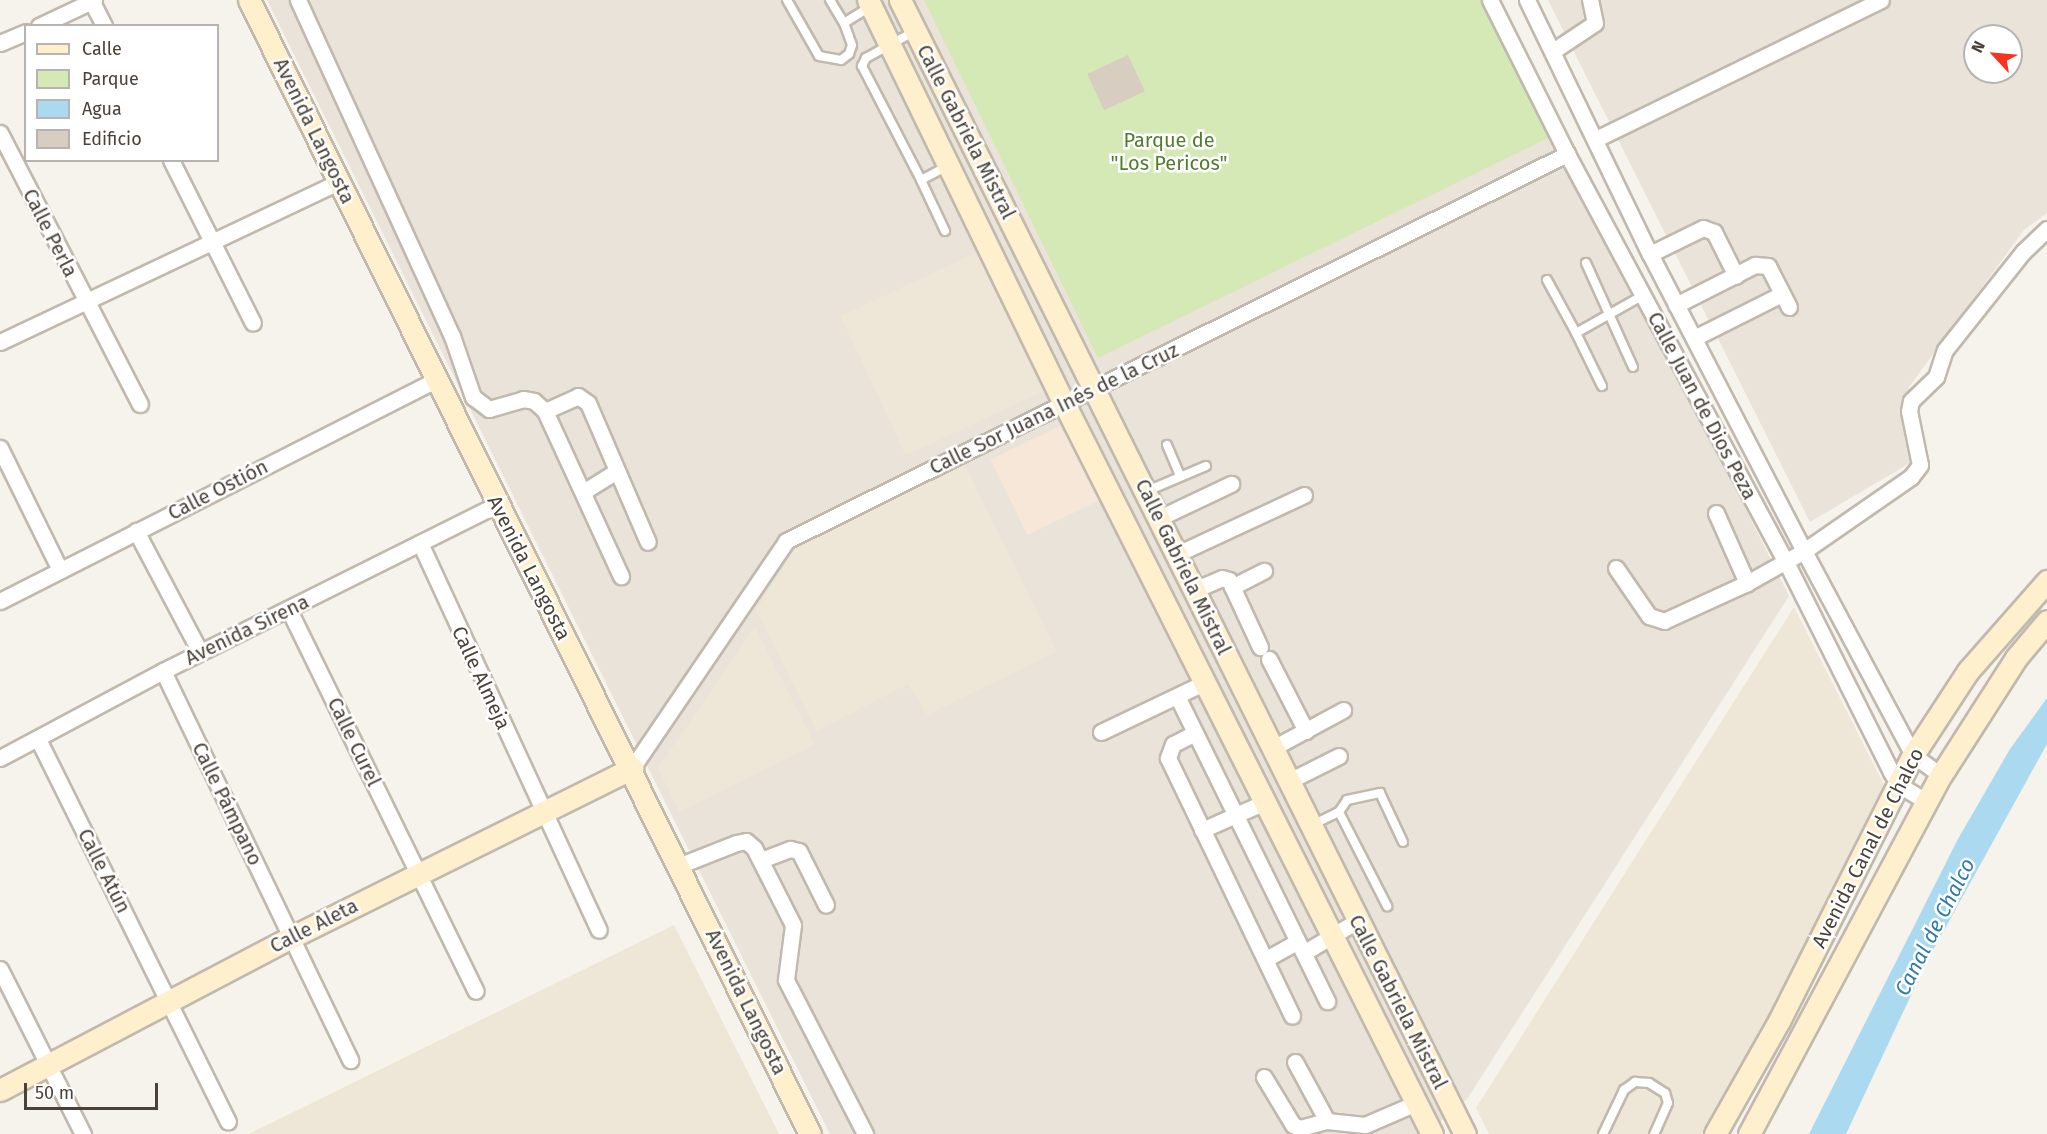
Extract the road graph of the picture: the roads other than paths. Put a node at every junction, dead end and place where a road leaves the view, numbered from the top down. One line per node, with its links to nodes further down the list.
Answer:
1 (92, 0): 13 (street); 14 (street)
2 (249, 0): 26 (street, Avenida Langosta)
3 (298, 0): 48 (street)
4 (787, 0): 12 (lane)
5 (830, 0): 12 (lane)
6 (900, 0): 15 (street, Calle Gabriela Mistral)
7 (1490, 0): 22 (street, Calle Juan de Dios Peza)
8 (1527, 0): 19 (street, Calle Juan de Dios Peza)
9 (1590, 0): 19 (street)
10 (1881, 0): 21 (street)
11 (869, 3): 12 (lane); 18 (street, Calle Gabriela Mistral)
12 (844, 23)
13 (43, 24)
14 (103, 24)
15 (915, 30): 18 (lane); 45 (street, Calle Gabriela Mistral)
16 (24, 33): 17 (street)
17 (0, 44)
18 (890, 45): 24 (street, Calle Gabriela Mistral); 25 (lane)
19 (1553, 51): 21 (street, Calle Juan de Dios Peza)
20 (0, 133): 35 (street, Calle Perla)
21 (1596, 139): 30 (street, Calle Juan de Dios Peza)
22 (1567, 154): 34 (street, Calle Juan de Dios Peza); 45 (street, Calle Sor Juana Inés de la Cruz)
23 (172, 162): 29 (street)
24 (948, 166): 25 (lane); 47 (street, Calle Gabriela Mistral)
25 (921, 180): 28 (lane)
26 (339, 182): 29 (street); 43 (street, Avenida Langosta)
27 (2047, 229): 64 (street)
28 (945, 231)
29 (212, 242): 35 (street); 38 (street)
30 (1650, 254): 32 (street); 36 (street, Calle Juan de Dios Peza)
31 (1586, 263): 37 (lane)
32 (1736, 276): 36 (street); 40 (street)
33 (1547, 280): 39 (lane)
34 (1642, 296): 37 (lane); 66 (street, Calle Juan de Dios Peza)
35 (85, 301): 41 (street); 46 (street, Calle Perla)
36 (1676, 305): 40 (street, Calle Juan de Dios Peza)
37 (1608, 313): 39 (lane); 42 (lane)
38 (253, 323)
39 (1576, 333): 44 (lane)
40 (1694, 338): 64 (street, Calle Juan de Dios Peza)
41 (0, 342)
42 (1633, 367)
43 (436, 380): 58 (street, Avenida Langosta); 61 (street, Calle Ostión)
44 (1602, 386)
45 (1096, 388): 47 (street, Calle Sor Juana Inés de la Cruz); 56 (street, Calle Gabriela Mistral)
46 (140, 404)
47 (1065, 405): 80 (street, Calle Gabriela Mistral); 91 (street, Calle Sor Juana Inés de la Cruz)
48 (545, 411): 52 (street); 55 (street)
49 (1167, 445): 53 (lane)
50 (0, 448): 68 (street)
51 (1206, 466): 53 (lane)
52 (617, 471): 55 (street); 62 (street)
53 (1180, 475): 56 (lane)
54 (1231, 484): 60 (street)
55 (583, 492): 70 (street)
56 (1146, 492): 60 (street, Calle Gabriela Mistral)
57 (1304, 495): 65 (street)
58 (496, 505): 63 (street, Avenida Sirena); 91 (street, Avenida Langosta)
59 (1716, 513): 72 (street)
60 (1159, 518): 65 (street, Calle Gabriela Mistral)
61 (136, 531): 68 (street, Calle Ostión); 78 (street)
62 (648, 542)
63 (420, 543): 76 (street, Avenida Sirena); 98 (street, Calle Almeja)
64 (1804, 551): 66 (street); 88 (street, Calle Juan de Dios Peza)
65 (1177, 554): 74 (street, Calle Gabriela Mistral)
66 (1785, 560): 72 (street); 94 (street, Calle Juan de Dios Peza)
67 (1616, 568): 72 (street)
68 (60, 570): 75 (street, Calle Ostión)
69 (1264, 571): 73 (street)
70 (621, 576)
71 (2047, 581): 88 (street, Avenida Canal de Chalco)
72 (1747, 583)
73 (1232, 587): 74 (street); 83 (street)
74 (1194, 590): 87 (street, Calle Gabriela Mistral)
75 (0, 601)
76 (289, 610): 78 (street, Avenida Sirena); 105 (street, Calle Curel)
77 (2047, 621): 92 (street, Avenida Canal de Chalco)
78 (200, 652): 79 (street, Avenida Sirena)
79 (163, 670): 86 (street, Avenida Sirena); 111 (street, Calle Pámpano)
80 (1206, 682): 81 (street); 95 (street, Calle Gabriela Mistral)
81 (1178, 698): 84 (street); 85 (street)
82 (1343, 710): 83 (street)
83 (1306, 731): 87 (street)
84 (1101, 732)
85 (1192, 734): 99 (street); 101 (street)
86 (38, 739): 90 (street, Avenida Sirena); 117 (street, Calle Atún)
87 (1271, 749): 93 (street, Calle Gabriela Mistral)
88 (1913, 755): 92 (street, Calle Juan de Dios Peza); 94 (street, Avenida Canal de Chalco)
89 (1340, 756): 93 (street)
90 (0, 758)
91 (632, 768): 98 (street, Calle Aleta); 104 (street, Avenida Langosta)
92 (1941, 775): 96 (street, Avenida Canal de Chalco)
93 (1287, 782): 100 (street, Calle Gabriela Mistral)
94 (1899, 785): 96 (street); 134 (street, Avenida Canal de Chalco)
95 (1267, 801): 99 (street); 110 (street, Calle Gabriela Mistral)
96 (1926, 801): 135 (street, Avenida Canal de Chalco)
97 (1339, 812): 100 (lane); 102 (lane); 107 (lane)
98 (543, 814): 105 (street, Calle Aleta); 109 (street, Calle Almeja)
99 (1233, 816): 101 (street); 112 (street)
100 (1310, 826): 108 (street, Calle Gabriela Mistral)
101 (1202, 830): 113 (street)
102 (1403, 842)
103 (761, 860): 104 (street); 106 (street); 129 (street)
104 (678, 866): 128 (street, Avenida Langosta)
105 (418, 874): 111 (street, Calle Aleta); 115 (street, Calle Curel)
106 (826, 906)
107 (1387, 906)
108 (1357, 921): 110 (street); 131 (street, Calle Gabriela Mistral)
109 (599, 930)
110 (1332, 935): 112 (street); 124 (street, Calle Gabriela Mistral)
111 (292, 937): 117 (street, Calle Aleta); 119 (street, Calle Pámpano)
112 (1301, 947): 113 (street); 116 (street)
113 (1266, 959): 118 (street)
114 (0, 969): 121 (street)
115 (476, 991)
116 (1327, 1000)
117 (171, 1003): 121 (street, Calle Aleta); 126 (street, Calle Atún)
118 (1292, 1016)
119 (350, 1060)
120 (1295, 1062): 125 (street)
121 (48, 1064): 123 (street, Calle Aleta); 127 (street)
122 (1264, 1077): 125 (street)
123 (0, 1090)
124 (1416, 1103): 125 (street); 130 (street, Calle Gabriela Mistral)
125 (1327, 1120)
126 (228, 1121)
127 (83, 1134)
128 (810, 1134)
129 (865, 1134)
130 (1432, 1134)
131 (1465, 1134)
132 (1603, 1134): 133 (lane)
133 (1654, 1134)
134 (1716, 1134)
135 (1749, 1134)

